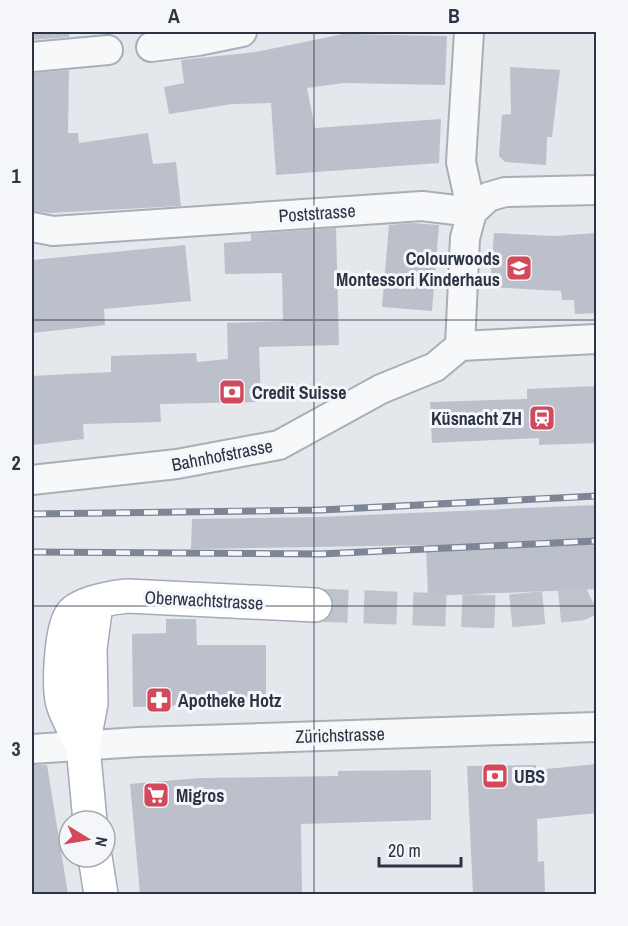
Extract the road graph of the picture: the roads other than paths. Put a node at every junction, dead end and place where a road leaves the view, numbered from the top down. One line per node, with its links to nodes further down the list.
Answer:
1 (243, 32): 3 (street)
2 (468, 32): 7 (street)
3 (151, 47)
4 (108, 50): 5 (street)
5 (32, 57)
6 (597, 190): 7 (street)
7 (472, 212): 8 (street, Poststrasse); 10 (street)
8 (32, 227)
9 (597, 339): 10 (street)
10 (460, 346): 11 (street, Bahnhofstrasse)
11 (32, 480)
12 (315, 605): 14 (main road, Oberwachtstrasse)
13 (597, 727): 14 (street, Zürichstrasse)
14 (83, 746): 15 (street, Zürichstrasse); 16 (main road, Oberwachtstrasse)
15 (32, 749)
16 (89, 809)
17 (97, 869): 18 (main road)
18 (101, 894)

